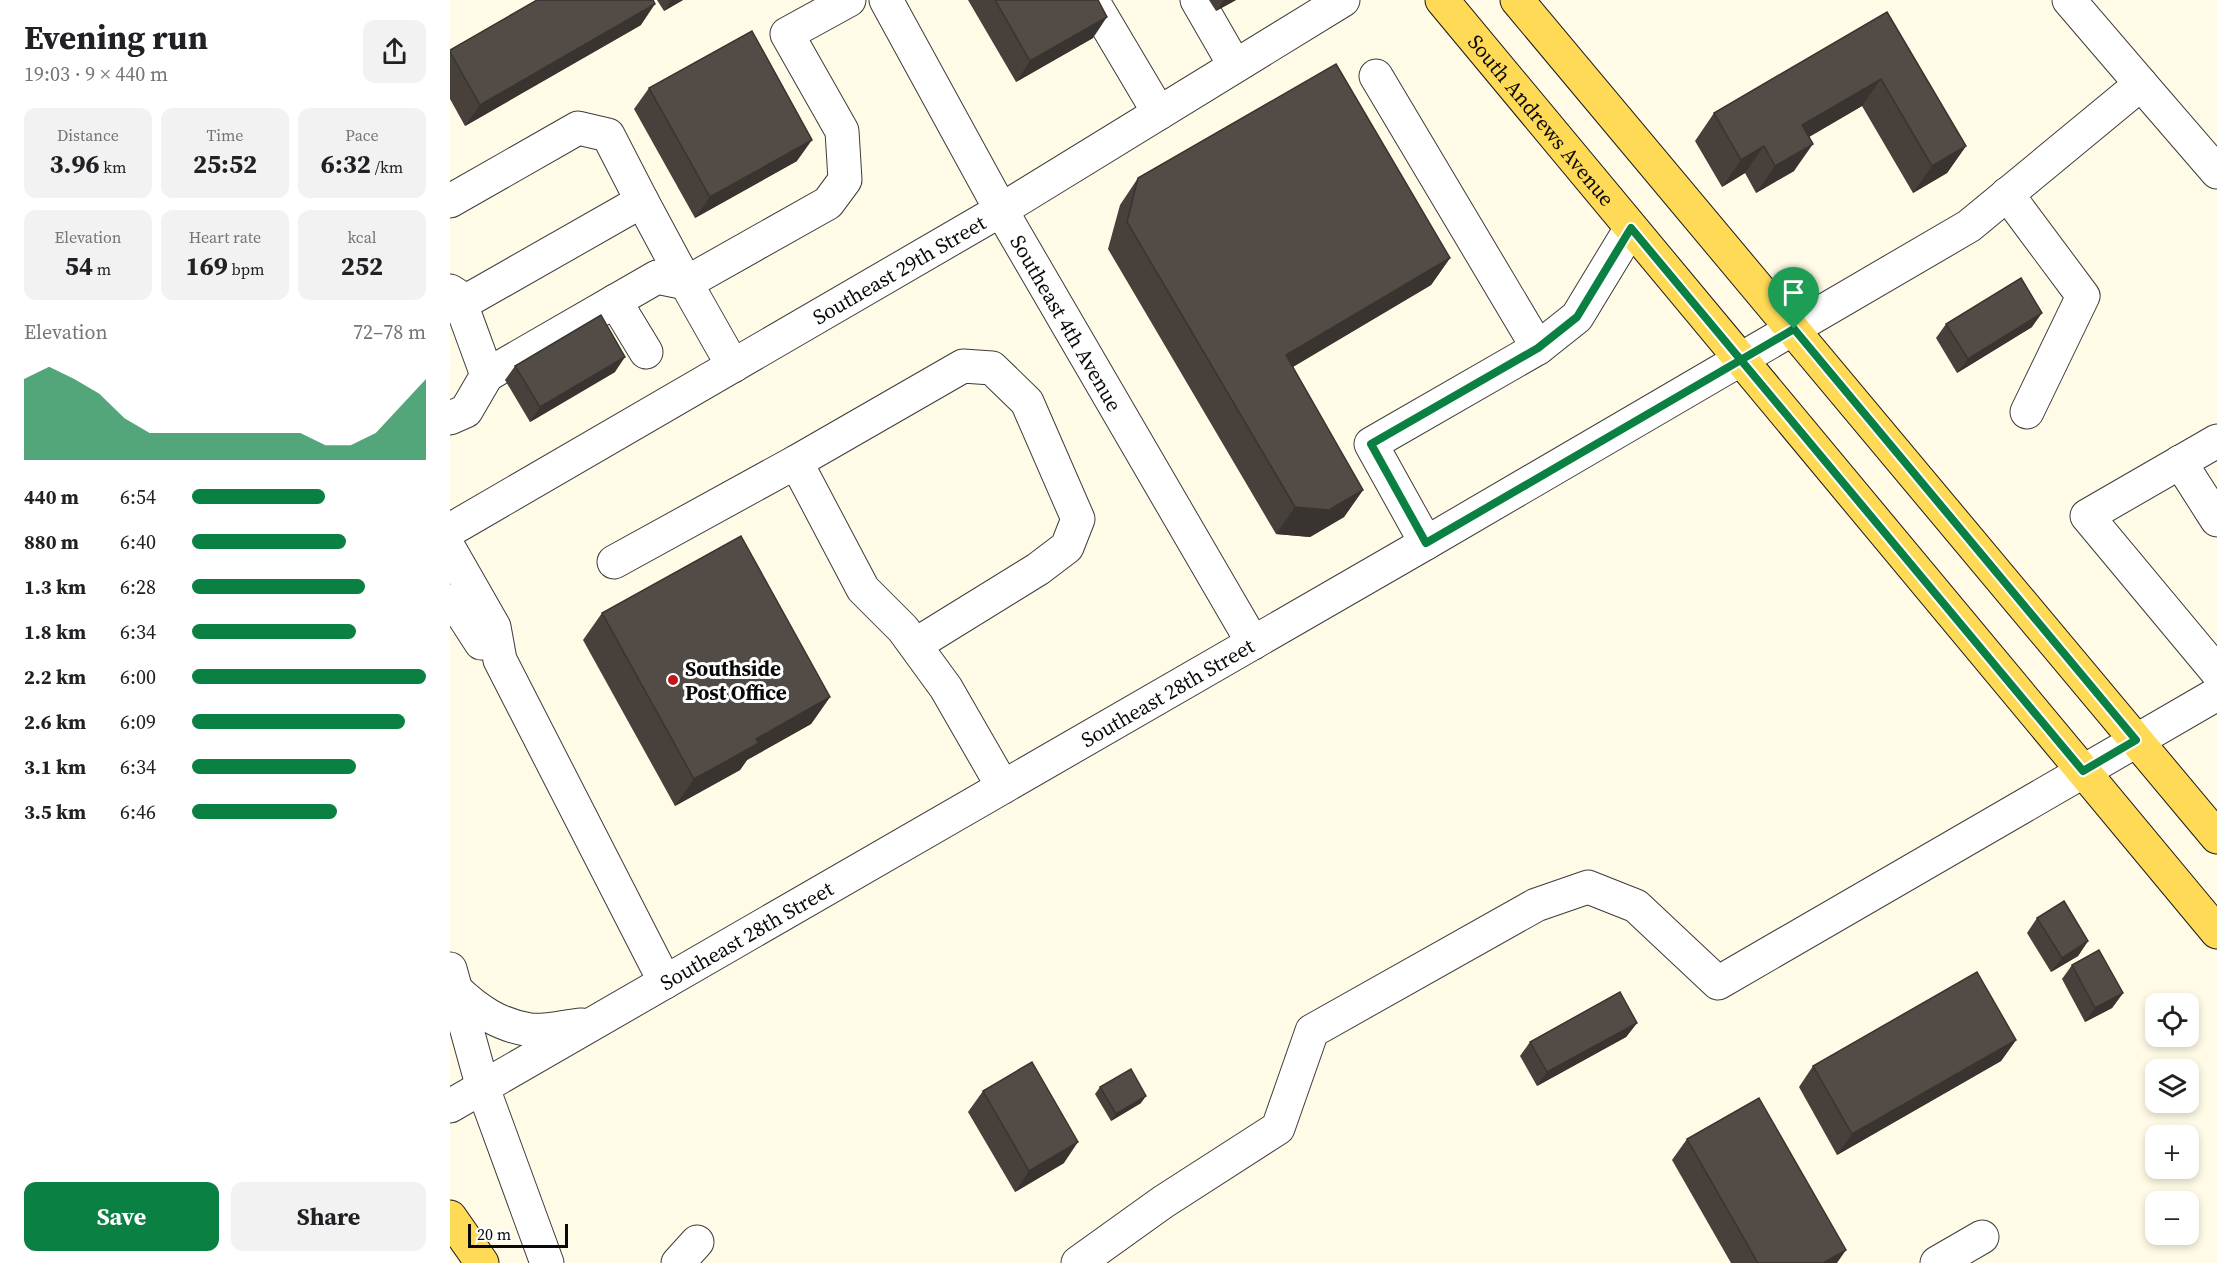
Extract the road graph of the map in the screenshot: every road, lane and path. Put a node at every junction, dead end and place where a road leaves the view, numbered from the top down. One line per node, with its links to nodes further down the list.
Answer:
1 (849, 0): 19 (street)
2 (886, 0): 17 (street, Southeast 4th Avenue)
3 (1092, 0): 12 (street)
4 (1197, 0): 9 (street)
5 (1343, 0): 9 (street, Southeast 29th Street)
6 (1442, 0): 18 (main road, South Andrews Avenue)
7 (1517, 0): 22 (main road)
8 (2069, 0): 11 (street)
9 (1235, 66): 12 (street, Southeast 29th Street)
10 (1376, 75): 23 (street)
11 (2141, 84): 13 (street); 14 (street, Southeast 28th Street)
12 (1158, 113): 17 (street, Southeast 29th Street)
13 (2217, 172)
14 (2007, 194): 22 (street, Southeast 28th Street); 28 (street)
15 (450, 201): 16 (street)
16 (642, 201): 19 (street); 20 (street)
17 (1001, 210): 26 (street, Southeast 29th Street); 39 (street, Southeast 4th Avenue)
18 (1631, 228): 23 (street); 25 (main road, South Andrews Avenue)
19 (686, 283): 21 (street); 26 (street)
20 (456, 297): 27 (street)
21 (615, 301): 24 (street); 27 (street)
22 (1794, 329): 25 (street, Southeast 28th Street); 44 (main road)
23 (1538, 348): 35 (street)
24 (646, 352)
25 (1741, 360): 35 (street, Southeast 28th Street); 45 (main road, South Andrews Avenue)
26 (733, 366): 34 (street, Southeast 29th Street)
27 (487, 375): 29 (street)
28 (2027, 412)
29 (450, 418)
30 (2217, 441): 32 (street)
31 (796, 462): 37 (street); 40 (street); 40 (street)
32 (2180, 462): 33 (street); 42 (street)
33 (2217, 520)
34 (450, 530)
35 (1426, 543): 39 (street, Southeast 28th Street)
36 (450, 550): 41 (street)
37 (614, 562)
38 (450, 601): 41 (street)
39 (1253, 643): 46 (street, Southeast 28th Street)
40 (915, 645): 46 (street)
41 (500, 660): 50 (street)
42 (2217, 672)
43 (2217, 694): 44 (street)
44 (2136, 740): 45 (street); 47 (main road)
45 (2083, 771): 48 (main road, South Andrews Avenue); 58 (street)
46 (1003, 787): 50 (street, Southeast 28th Street)
47 (2217, 837)
48 (2217, 932)
49 (453, 979): 51 (street, Southeast 28th Street); 52 (street)
50 (665, 981): 51 (street, Southeast 28th Street)
51 (593, 1023): 52 (street, Southeast 28th Street)
52 (483, 1088): 53 (street, Southeast 28th Street); 57 (street)
53 (450, 1106)
54 (450, 1217): 56 (main road)
55 (1982, 1237): 59 (street)
56 (482, 1263)
57 (548, 1263)
58 (1078, 1263)
59 (1936, 1263)

